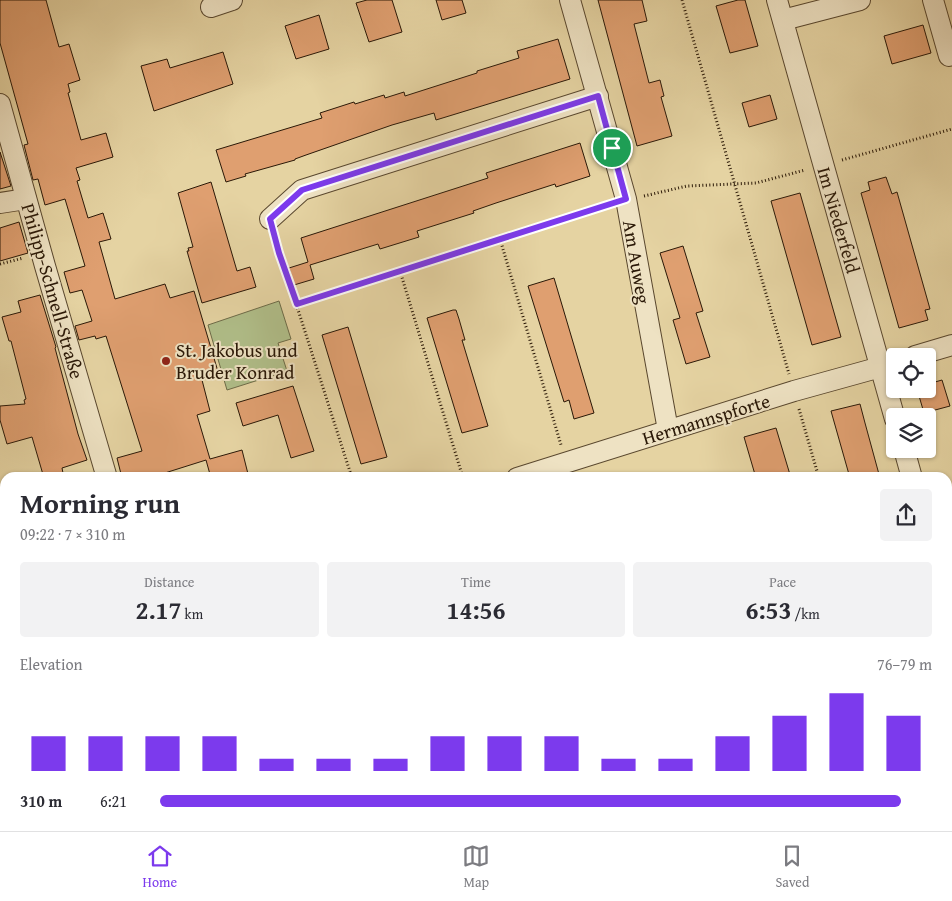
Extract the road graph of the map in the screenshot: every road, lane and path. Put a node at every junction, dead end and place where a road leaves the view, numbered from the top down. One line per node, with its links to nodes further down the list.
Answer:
1 (232, 0): 7 (street)
2 (570, 0): 10 (street, Am Auweg)
3 (682, 0): 14 (path)
4 (778, 0): 8 (street, Im Niederfeld)
5 (860, 0): 8 (street)
6 (933, 0): 9 (street)
7 (211, 6)
8 (783, 20): 13 (street, Im Niederfeld)
9 (950, 56)
10 (598, 96): 16 (street, Am Auweg); 18 (street)
11 (0, 104): 15 (street, Philipp-Schnell-Straße)
12 (952, 129): 13 (path)
13 (824, 166): 14 (path); 24 (street, Im Niederfeld)
14 (733, 185): 16 (path); 26 (path)
15 (26, 199): 17 (street); 30 (street, Philipp-Schnell-Straße)
16 (626, 199): 19 (path); 27 (street, Am Auweg)
17 (0, 203)
18 (270, 219): 21 (path)
19 (500, 239): 20 (path); 29 (path)
20 (400, 271): 21 (path); 32 (path)
21 (297, 304): 31 (path)
22 (952, 344): 23 (street)
23 (936, 349)
24 (886, 362)
25 (886, 365): 26 (street, Hermannspforte)
26 (794, 391): 27 (street, Hermannspforte); 34 (path)
27 (668, 430): 29 (street, Hermannspforte)
28 (906, 458): 35 (street)
29 (567, 463): 33 (street, Hermannspforte)
30 (105, 472)
31 (350, 472)
32 (460, 472)
33 (537, 472)
34 (817, 472)
35 (910, 472)

